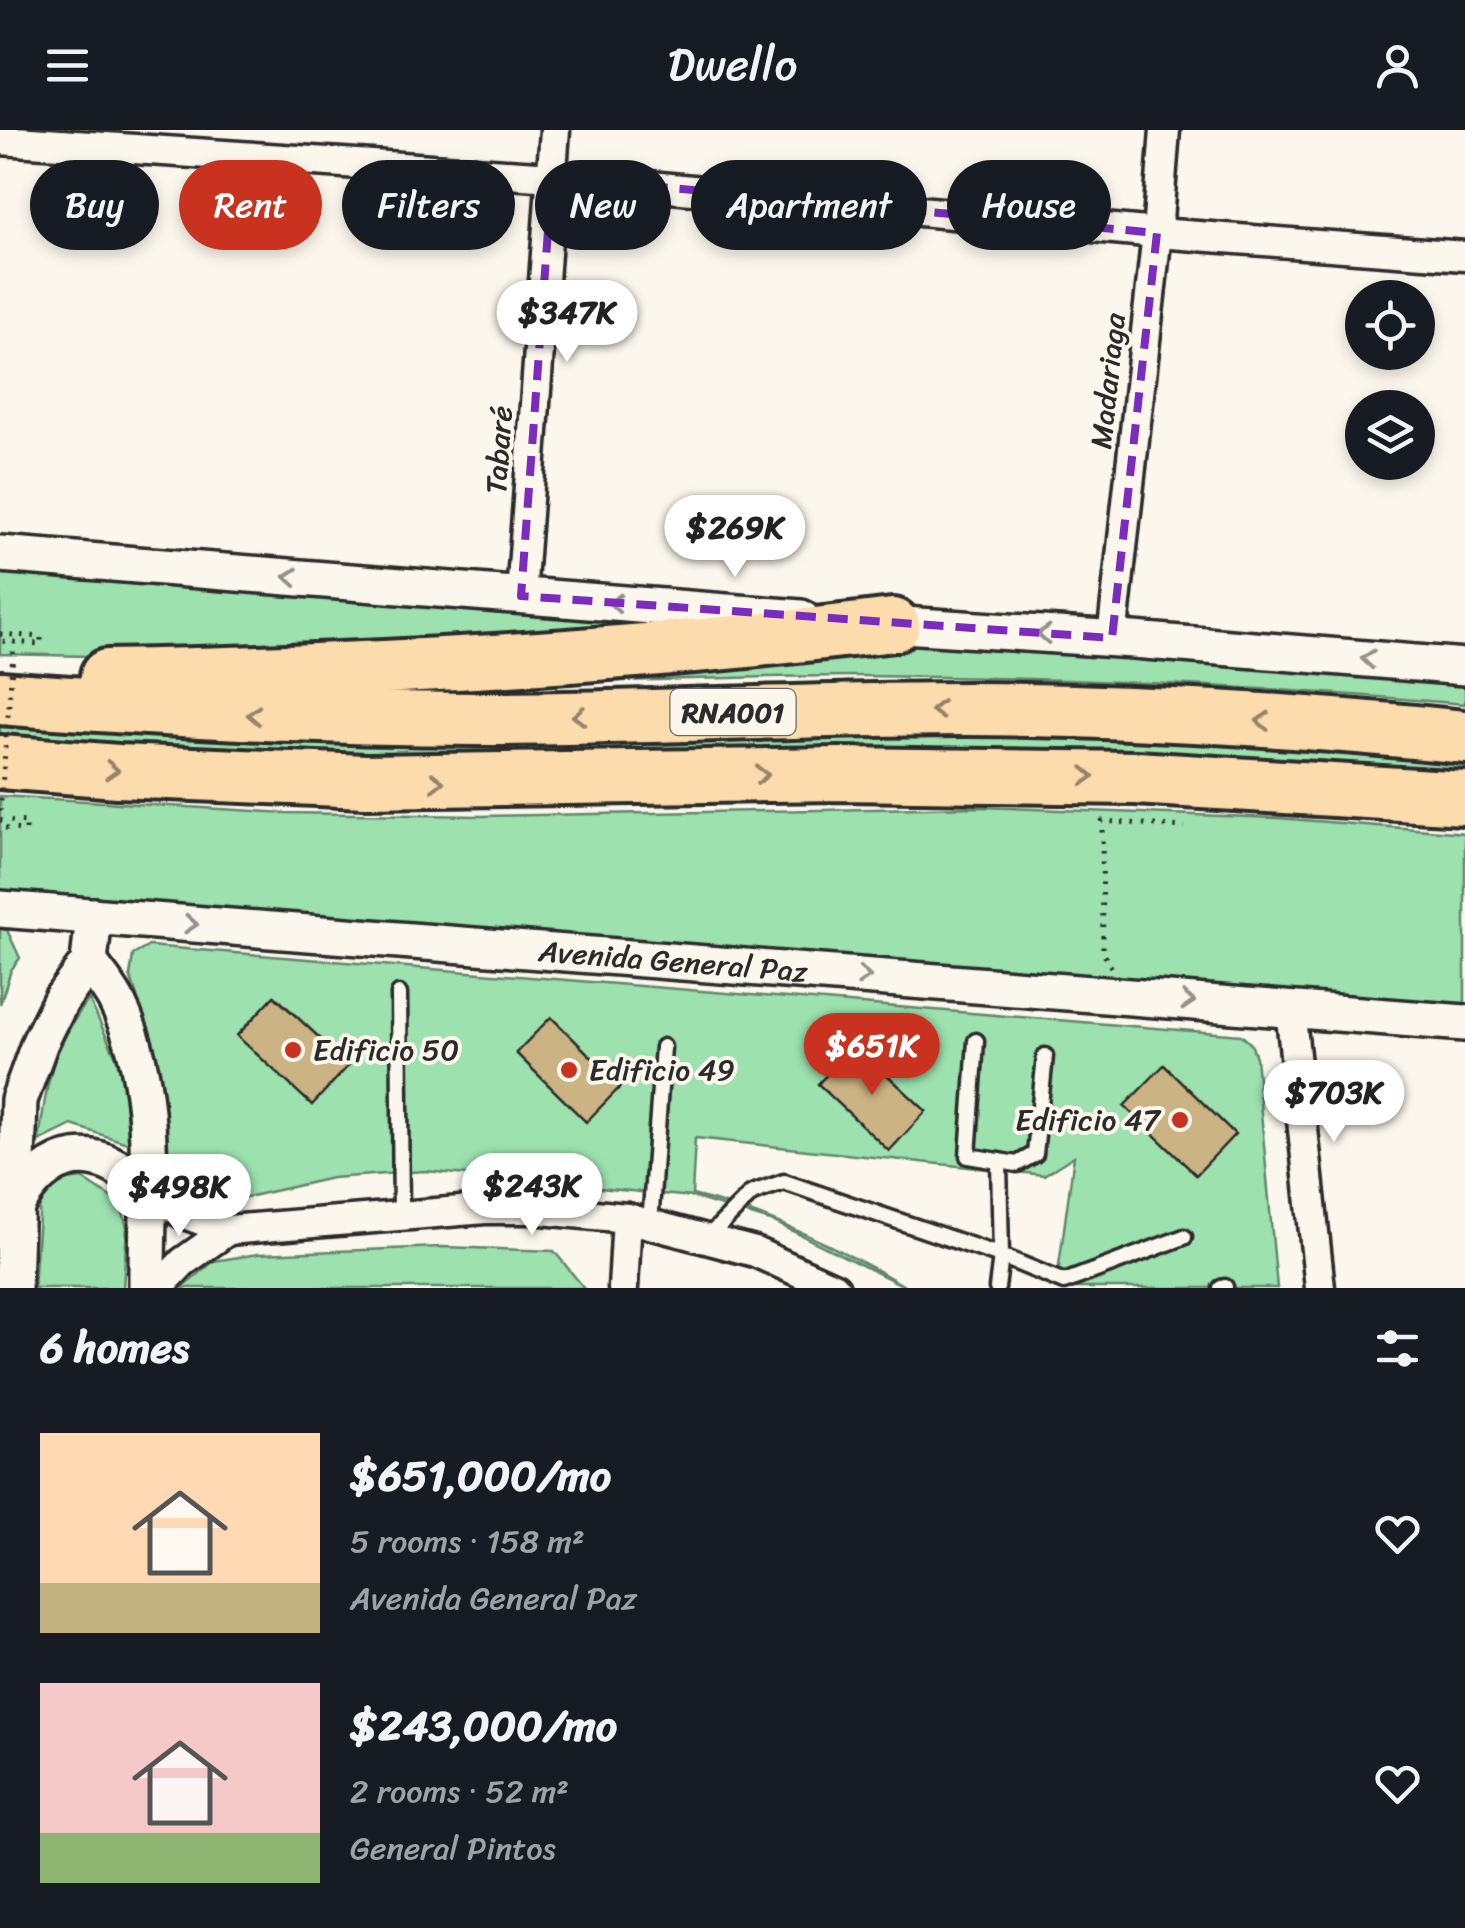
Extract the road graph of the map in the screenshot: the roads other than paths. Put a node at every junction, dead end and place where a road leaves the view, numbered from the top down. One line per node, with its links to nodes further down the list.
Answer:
1 (555, 130): 4 (street, Tabaré)
2 (1165, 130): 7 (street, Madariaga)
3 (0, 140): 5 (street)
4 (553, 160)
5 (535, 175)
6 (671, 187): 7 (street)
7 (1157, 233): 9 (street); 13 (street, Madariaga)
8 (547, 250): 11 (street, Tabaré)
9 (1465, 256)
10 (0, 554): 11 (street, one-way to 10)
11 (521, 596): 12 (street, one-way to 11)
12 (893, 625): 13 (street, one-way to 12); 14 (highway)
13 (1112, 638): 15 (street, one-way to 13)
14 (7, 660)
15 (1465, 666)
16 (0, 698): 17 (highway, RNA001, one-way to 16)
17 (1465, 738)
18 (0, 762): 19 (highway, RNA001, one-way to 19)
19 (1465, 798)
20 (0, 909): 21 (street, Avenida General Paz)
21 (94, 916): 22 (street); 24 (street, Avenida General Paz, one-way to 24)
22 (90, 962): 30 (street); 31 (street)
23 (399, 994): 32 (lane)
24 (1290, 1008): 25 (street, Avenida General Paz); 46 (street)
25 (1465, 1022)
26 (976, 1041): 29 (lane)
27 (663, 1047): 33 (lane)
28 (1045, 1056): 29 (lane)
29 (999, 1161): 38 (lane)
30 (146, 1190): 31 (street); 34 (street); 41 (street)
31 (18, 1202): 35 (street); 40 (street)
32 (401, 1215): 33 (street); 34 (street)
33 (638, 1221): 37 (street); 43 (street)
34 (228, 1230): 42 (street)
35 (0, 1236)
36 (1184, 1237): 39 (lane)
37 (706, 1239): 38 (lane); 44 (street)
38 (1001, 1256): 39 (lane); 45 (lane)
39 (1065, 1285)
40 (13, 1288)
41 (147, 1288)
42 (158, 1288)
43 (623, 1288)
44 (834, 1288)
45 (998, 1288)
46 (1320, 1288)

